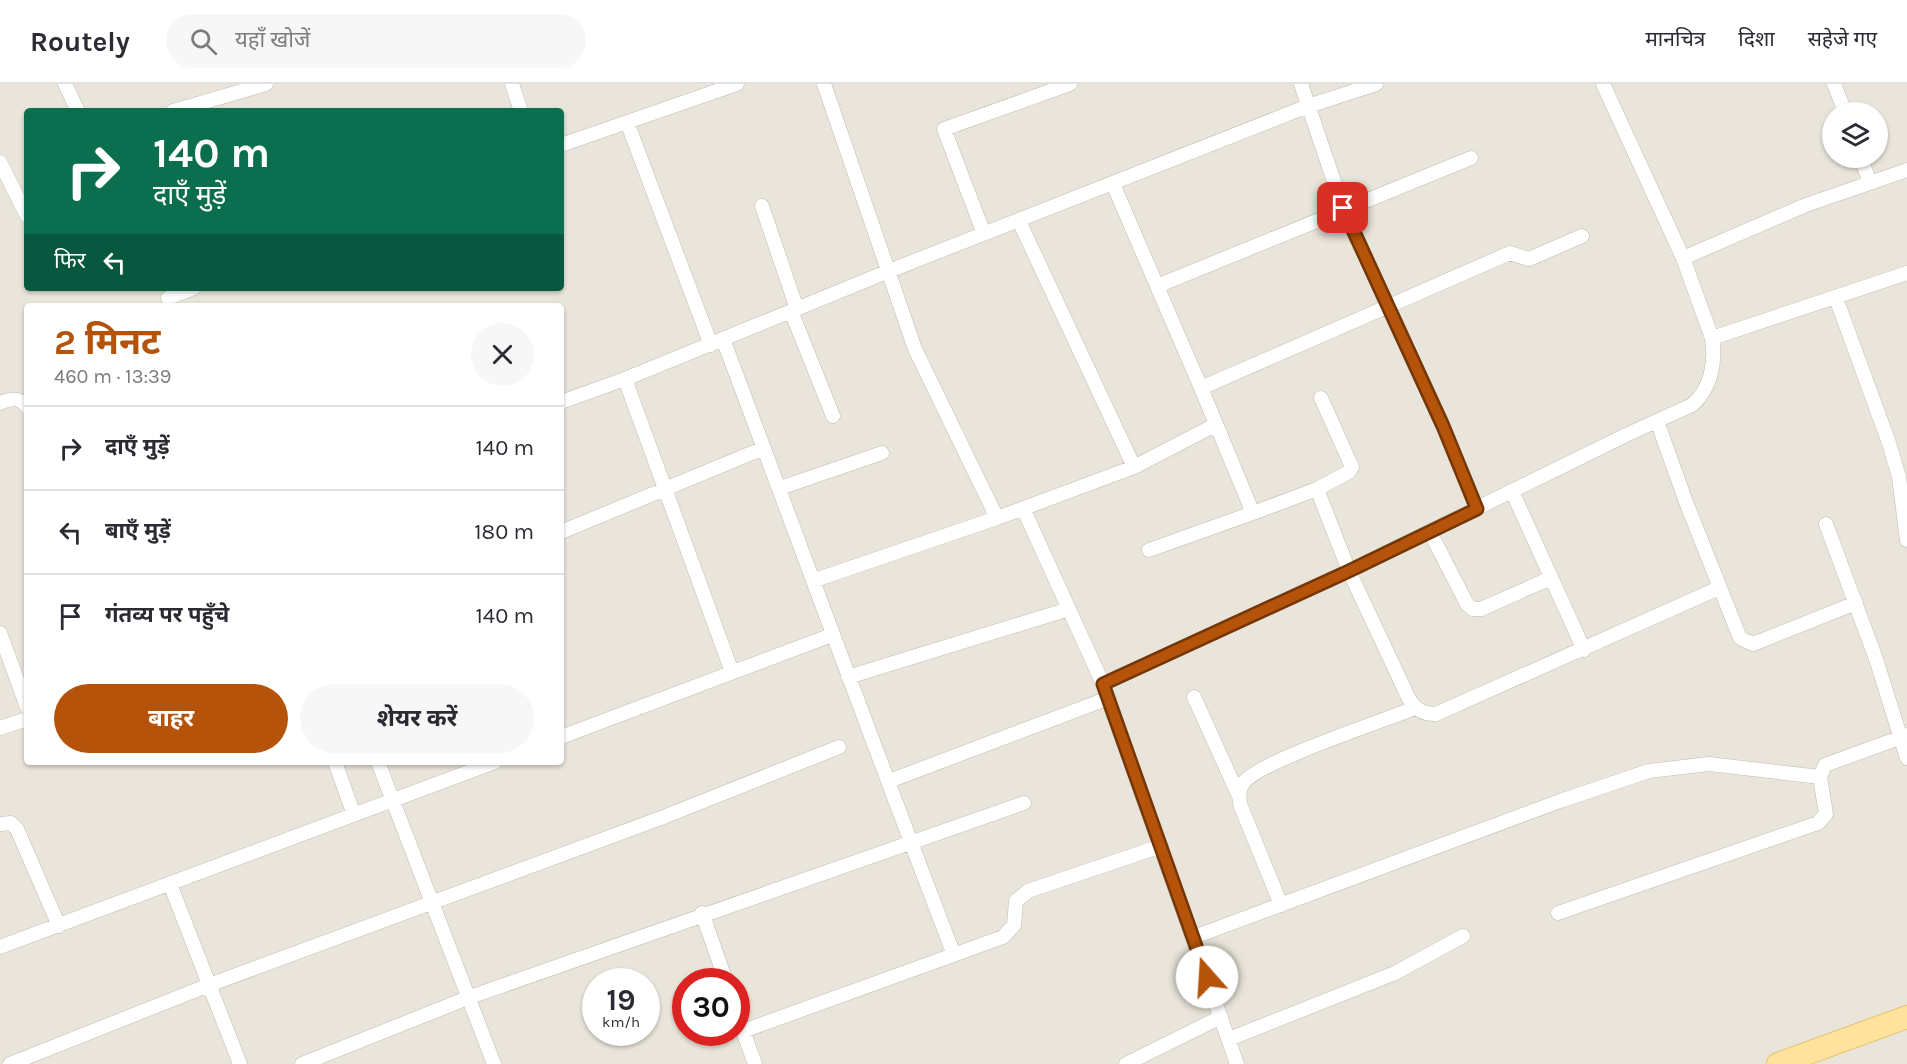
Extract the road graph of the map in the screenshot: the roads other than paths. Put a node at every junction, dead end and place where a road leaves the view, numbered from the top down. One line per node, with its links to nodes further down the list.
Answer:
1 (65, 84): 13 (street)
2 (266, 84): 14 (street)
3 (512, 84): 15 (street)
4 (737, 84): 16 (street)
5 (824, 84): 31 (street)
6 (1070, 84): 28 (street)
7 (1301, 84): 12 (street)
8 (1376, 84): 12 (street)
9 (1603, 84): 30 (street)
10 (1834, 84): 11 (street)
11 (1841, 102)
12 (1308, 106): 23 (street); 25 (street)
13 (77, 108)
14 (183, 108)
15 (520, 108)
16 (627, 122): 17 (street); 40 (street)
17 (564, 144)
18 (1471, 158): 25 (street)
19 (0, 162): 26 (street)
20 (1865, 168): 22 (street)
21 (1907, 170): 22 (street)
22 (1870, 183): 30 (street)
23 (1113, 184): 27 (street); 33 (street)
24 (762, 206): 38 (street)
25 (1343, 208): 33 (street); 37 (street)
26 (24, 210)
27 (1019, 221): 28 (street); 52 (street)
28 (984, 234): 31 (street)
29 (1581, 236): 37 (street)
30 (1683, 258): 39 (street)
31 (889, 271): 38 (street); 61 (street)
32 (1907, 273): 36 (street)
33 (1156, 285): 42 (street)
34 (185, 291): 35 (street)
35 (167, 297)
36 (1836, 298): 39 (street); 57 (street)
37 (1388, 307): 42 (street); 59 (street)
38 (794, 310): 40 (street); 47 (street)
39 (1712, 338): 48 (street)
40 (717, 342): 41 (street); 50 (street)
41 (625, 380): 44 (street); 55 (street)
42 (1201, 388): 49 (street)
43 (1321, 398): 54 (street)
44 (564, 401)
45 (0, 403): 46 (street)
46 (24, 403)
47 (833, 416)
48 (1657, 421): 56 (street); 70 (street)
49 (1215, 425): 52 (street); 60 (street)
50 (764, 448): 53 (street); 55 (street)
51 (882, 453): 53 (street)
52 (1134, 466): 58 (street)
53 (780, 488): 69 (street)
54 (1317, 489): 60 (street); 67 (street)
55 (665, 490): 63 (street); 76 (street)
56 (1512, 491): 59 (street); 68 (street)
57 (1905, 501): 65 (street)
58 (1023, 508): 61 (street); 72 (street)
59 (1477, 509): 64 (street)
60 (1253, 513): 66 (street)
61 (997, 518): 69 (street)
62 (1827, 524): 71 (street)
63 (564, 528)
64 (1430, 532): 67 (street); 68 (street)
65 (1907, 540)
66 (1149, 550)
67 (1349, 571): 78 (street); 82 (street)
68 (1551, 578): 75 (street)
69 (815, 580): 74 (street)
70 (1719, 588): 71 (street); 75 (street)
71 (1856, 603): 86 (street)
72 (1069, 609): 77 (street); 78 (street)
73 (0, 633): 81 (street)
74 (832, 635): 76 (street); 77 (street)
75 (1584, 650): 82 (street)
76 (732, 672): 85 (street)
77 (848, 677): 93 (street)
78 (1103, 684): 80 (street)
79 (1194, 697): 94 (street)
80 (1109, 698): 93 (street); 100 (street)
81 (24, 699)
82 (1415, 708): 94 (street)
83 (24, 720): 84 (street)
84 (0, 728)
85 (564, 736)
86 (1904, 737): 88 (street); 92 (street)
87 (838, 747): 102 (street)
88 (1907, 758)
89 (336, 765): 97 (street)
90 (379, 765): 95 (street)
91 (487, 765): 95 (street)
92 (1820, 777): 103 (street); 104 (street)
93 (889, 781): 99 (street)
94 (1238, 794): 103 (street)
95 (392, 801): 97 (street); 102 (street)
96 (1024, 803): 99 (street)
97 (354, 815): 101 (street)
98 (0, 824): 106 (street)
99 (911, 842): 105 (street); 110 (street)
100 (1161, 846): 108 (street); 110 (street)
101 (170, 884): 106 (street); 112 (street)
102 (431, 904): 112 (street); 113 (street)
103 (1281, 905): 108 (street)
104 (1558, 912)
105 (702, 913): 111 (street); 113 (street)
106 (59, 926): 109 (street)
107 (1463, 936): 117 (street)
108 (1194, 937): 114 (street)
109 (0, 947)
110 (954, 955): 116 (street)
111 (721, 968)
112 (209, 985): 119 (street); 120 (street)
113 (470, 997): 121 (street); 122 (street)
114 (1221, 1017): 117 (street); 124 (street)
115 (1907, 1017): 126 (main road)
116 (750, 1028)
117 (1228, 1039): 125 (street)
118 (748, 1046): 123 (street)
119 (9, 1064)
120 (240, 1064)
121 (302, 1064)
122 (494, 1064)
123 (754, 1064)
124 (1126, 1064)
125 (1237, 1064)
126 (1778, 1064)

